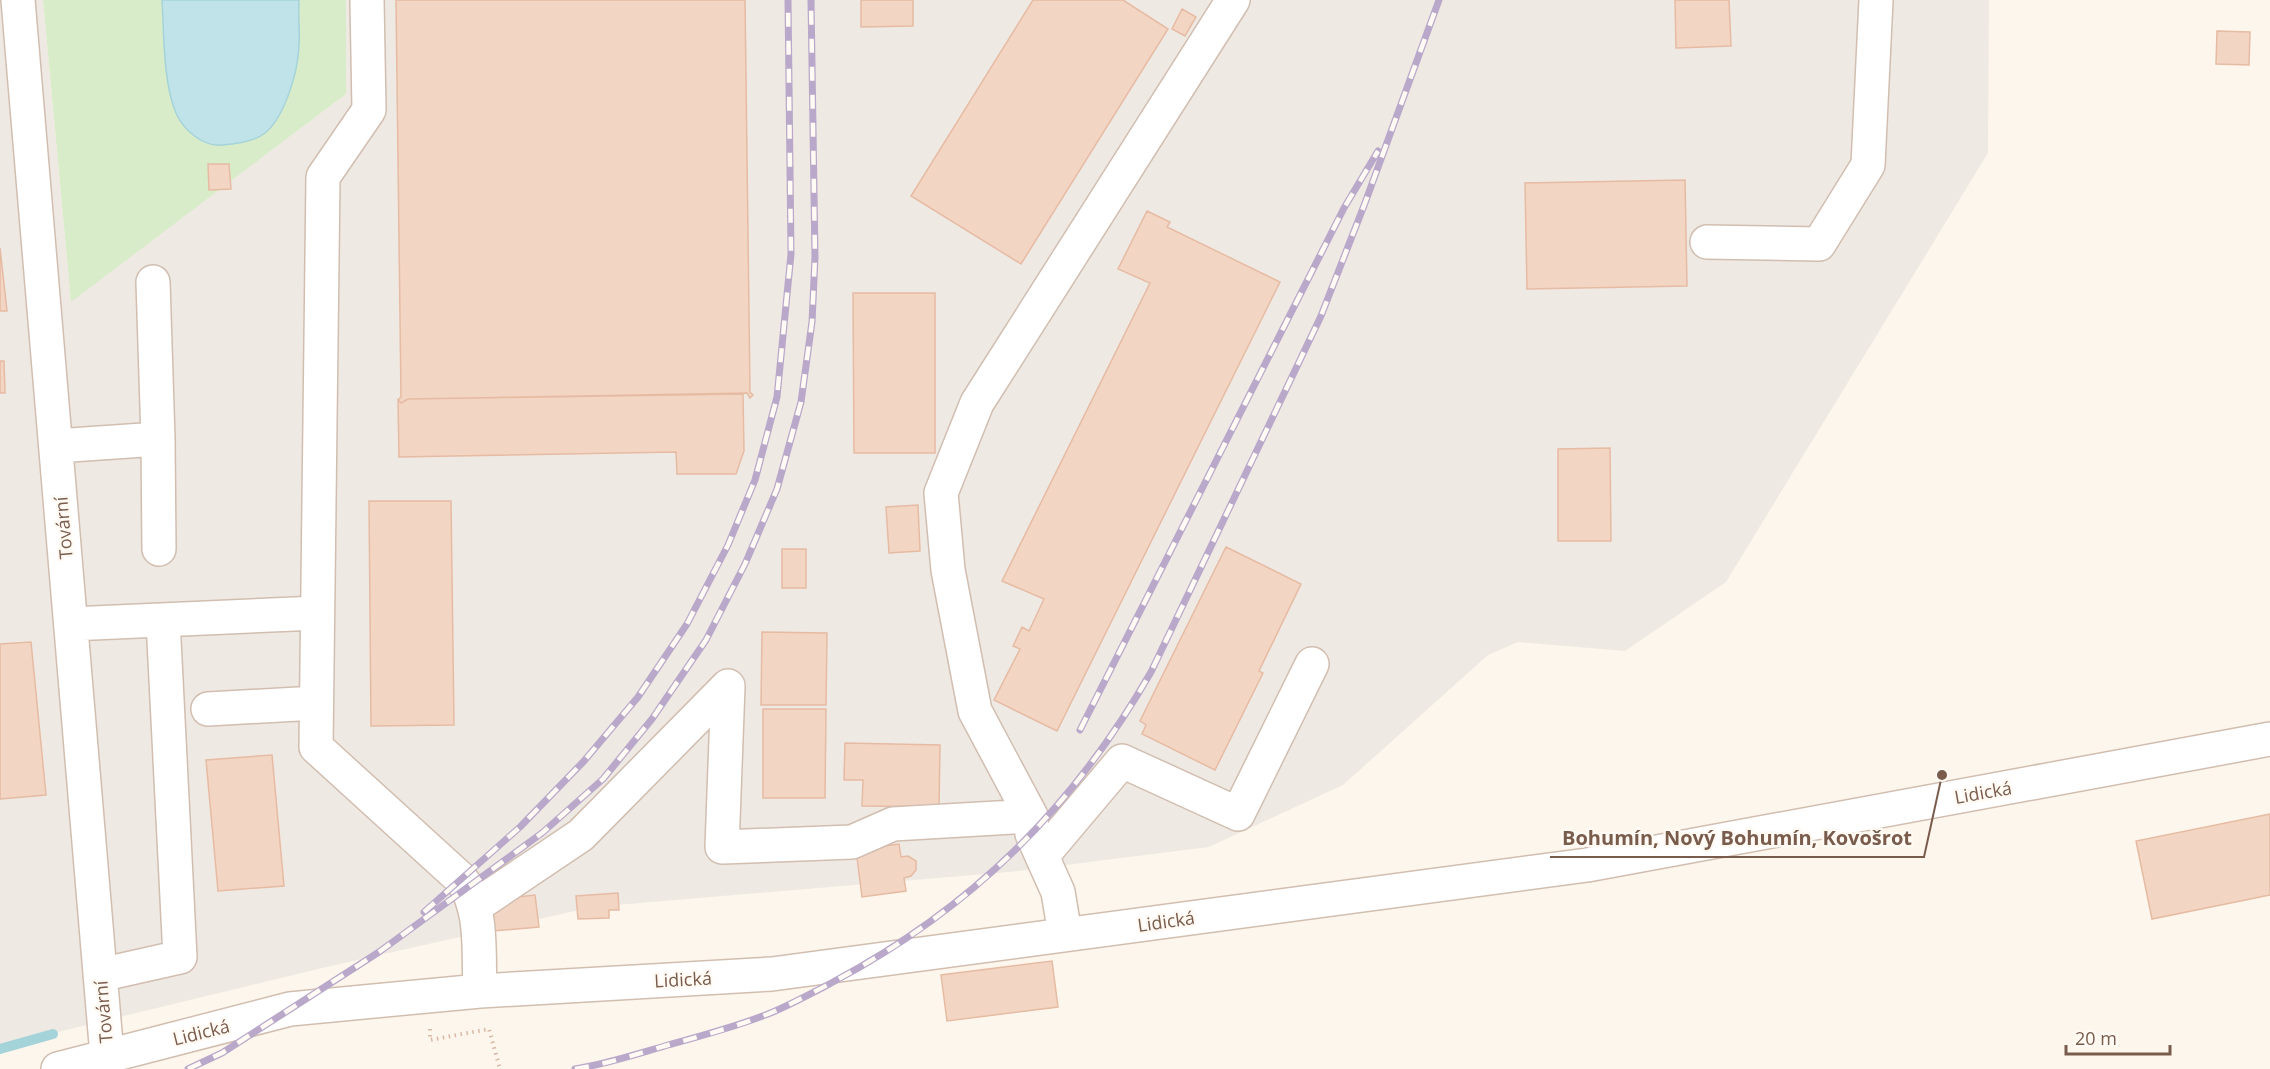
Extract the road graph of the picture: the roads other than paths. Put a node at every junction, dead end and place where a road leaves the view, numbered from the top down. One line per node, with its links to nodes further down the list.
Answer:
1 (18, 0): 8 (street, Tovární)
2 (366, 0): 10 (street)
3 (1233, 0): 17 (street)
4 (1876, 0): 5 (street)
5 (1707, 242)
6 (153, 282): 7 (street)
7 (158, 439): 8 (street); 9 (street)
8 (56, 446): 12 (street, Tovární)
9 (159, 549)
10 (317, 613): 11 (street); 14 (street)
11 (163, 620): 12 (street); 21 (street)
12 (71, 624): 21 (street, Tovární)
13 (1312, 664): 18 (street)
14 (316, 704): 15 (street); 19 (street)
15 (208, 709)
16 (2270, 740): 20 (street, Lidická)
17 (1031, 816): 18 (street); 19 (street)
18 (1042, 856): 20 (street)
19 (474, 907): 22 (street)
20 (1065, 934): 22 (street, Lidická)
21 (100, 975): 23 (street, Tovární)
22 (480, 991): 23 (street, Lidická)
23 (107, 1056): 24 (street, Lidická)
24 (58, 1069)

